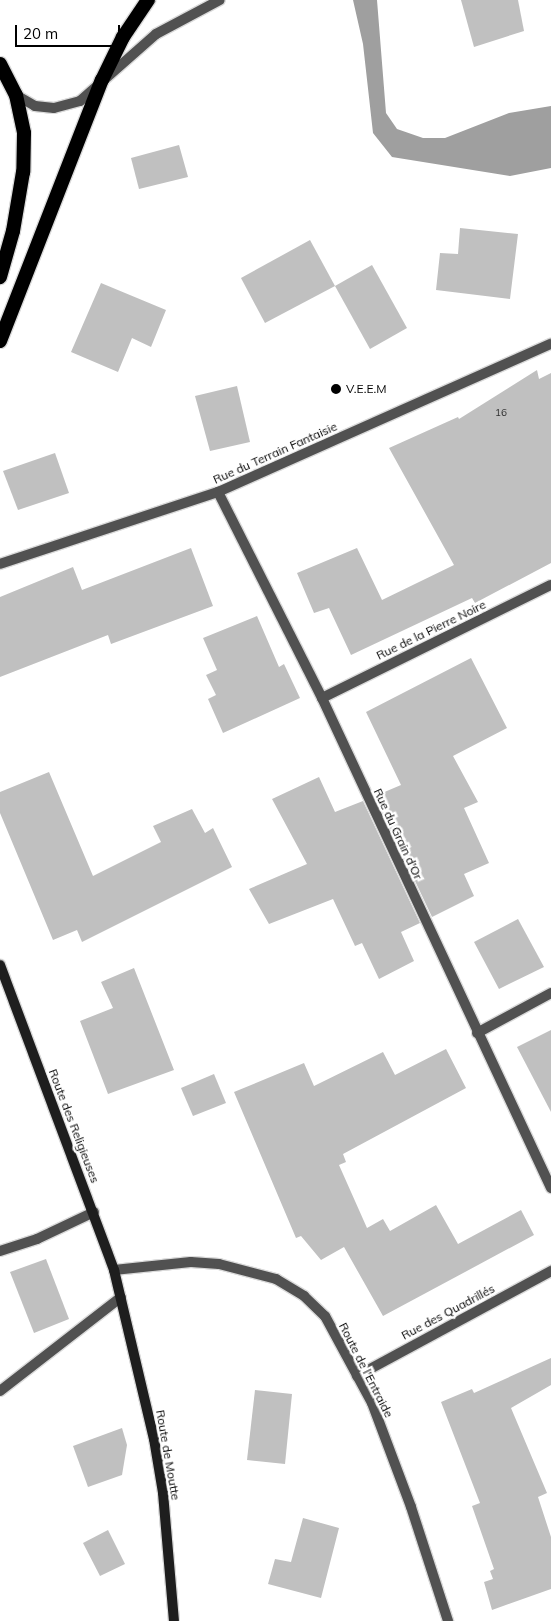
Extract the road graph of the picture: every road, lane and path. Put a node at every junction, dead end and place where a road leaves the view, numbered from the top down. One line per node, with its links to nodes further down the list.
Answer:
1 (148, 0): 4 (highway)
2 (220, 0): 4 (street)
3 (0, 64): 5 (highway)
4 (102, 80): 5 (street); 7 (highway)
5 (16, 95): 6 (highway)
6 (0, 278)
7 (0, 341)
8 (551, 344): 9 (street, Rue du Terrain Fantaisie)
9 (218, 492): 10 (street, Rue du Terrain Fantaisie); 12 (street, Rue du Grain d'Or)
10 (0, 564)
11 (551, 585): 12 (street, Rue de la Pierre Noire)
12 (322, 698): 15 (street, Rue du Grain d'Or)
13 (0, 965): 17 (main road, Route des Religieuses)
14 (551, 993): 15 (street)
15 (477, 1033): 16 (street, Rue du Grain d'Or)
16 (551, 1188)
17 (94, 1212): 18 (street); 19 (main road, Route des Religieuses)
18 (0, 1251)
19 (114, 1270): 21 (main road, Route des Religieuses); 22 (street, Route de l'Entraide)
20 (551, 1271): 22 (street, Rue des Quadrillés)
21 (120, 1297): 23 (street); 24 (main road, Route de Moutte)
22 (357, 1376): 25 (street, Route de l'Entraide)
23 (0, 1391)
24 (174, 1621)
25 (448, 1621)

